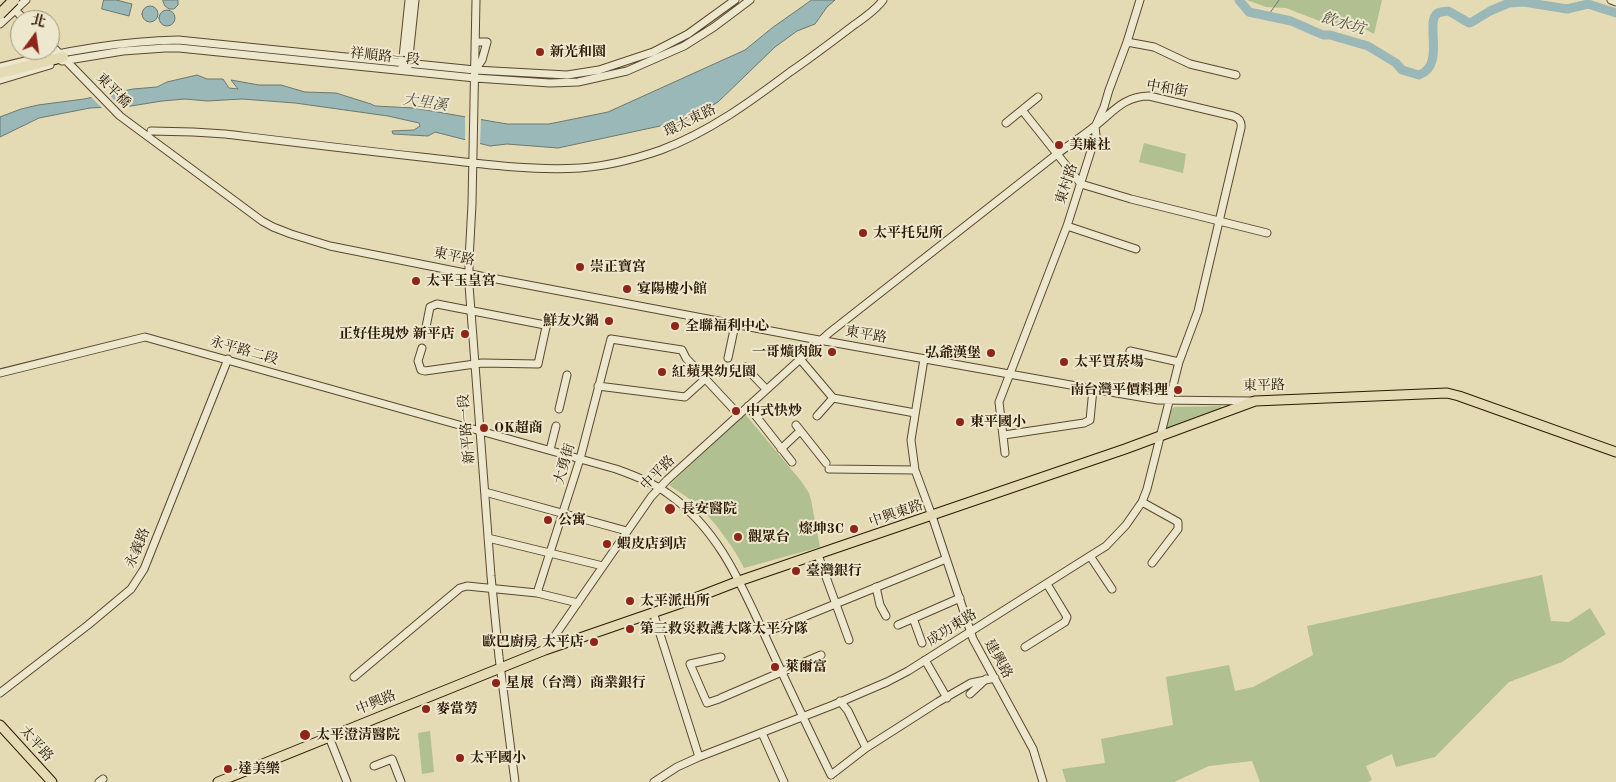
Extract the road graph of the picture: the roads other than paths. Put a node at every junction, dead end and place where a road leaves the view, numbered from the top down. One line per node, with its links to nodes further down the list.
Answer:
1 (2, 0): 13 (street)
2 (14, 0): 15 (highway, bridge)
3 (26, 0): 14 (street)
4 (409, 0): 22 (street)
5 (415, 0): 22 (street)
6 (476, 0): 18 (street, 新平路一段)
7 (735, 0): 24 (street, 祥順路一段)
8 (750, 0): 28 (street, 祥順路一段)
9 (883, 0): 37 (street, 環太東路)
10 (1140, 0): 19 (street, 東村路)
11 (1611, 0): 12 (street)
12 (1616, 2)
13 (15, 10)
14 (17, 10)
15 (0, 14)
16 (10, 16): 17 (street)
17 (0, 24)
18 (476, 42): 24 (street, 新平路一段); 24 (street)
19 (1127, 42): 27 (street); 33 (street, 東村路)
20 (60, 54): 21 (street)
21 (64, 58): 22 (street, 祥順路一段); 23 (street, 祥順路一段); 25 (street, 祥順路一段); 26 (highway); 29 (street, 祥順路一段); 35 (street, 東平橋)
22 (406, 63): 24 (street, 祥順路一段); 25 (street)
23 (0, 67)
24 (475, 70): 28 (street, 新平路一段)
25 (405, 71): 28 (street, 祥順路一段)
26 (0, 73)
27 (1236, 75)
28 (475, 78): 37 (street, 新平路一段)
29 (0, 80)
30 (1038, 97): 31 (street)
31 (1022, 110): 32 (street); 36 (street)
32 (1006, 123)
33 (1095, 127): 36 (street, 中和街); 38 (street, 東村路); 39 (street, 中和街)
34 (152, 131): 37 (street, 環太東路)
35 (140, 132): 43 (street, 東平路)
36 (1057, 154): 38 (street); 47 (street, 中和街)
37 (472, 162): 43 (street, 新平路一段)
38 (1081, 184): 39 (street); 40 (street, 東村路)
39 (1220, 220): 41 (street); 54 (street, 中和街)
40 (1067, 226): 42 (street); 58 (street, 東村路)
41 (1267, 233)
42 (1136, 249)
43 (470, 274): 44 (street, 新平路一段); 45 (street, 東平路)
44 (471, 311): 46 (street); 55 (street, 新平路一段); 55 (street)
45 (735, 324): 47 (street, 東平路); 50 (street)
46 (426, 326)
47 (821, 340): 52 (street, 中平路); 53 (street, 東平路)
48 (422, 348): 55 (street)
49 (1130, 351): 54 (street)
50 (728, 358)
51 (228, 359): 57 (street, 永平路二段); 73 (street, 永平路二段); 122 (street, 永義路)
52 (800, 359): 62 (street, 中平路); 64 (street)
53 (924, 359): 58 (street, 東平路); 69 (street, 建興路)
54 (1179, 362): 65 (street, 中和街)
55 (474, 364): 73 (street, 新平路一段)
56 (745, 366): 62 (street)
57 (0, 374)
58 (1009, 374): 63 (street, 東平路); 74 (street, 東村路)
59 (567, 375): 68 (street)
60 (705, 379): 61 (street); 61 (street, 大勇街); 70 (street)
61 (598, 386): 80 (street, 大勇街)
62 (766, 389): 67 (street, 中平路)
63 (1093, 389): 65 (street, 東平路); 74 (street)
64 (833, 398): 69 (street); 71 (street)
65 (1170, 400): 66 (street, 東平路); 75 (street, 成功東路)
66 (1255, 401): 75 (main road, 中興東路); 78 (main road, 東平路)
67 (748, 406): 70 (street, 中平路); 76 (street)
68 (559, 409)
69 (914, 413): 82 (street, 建興路)
70 (739, 414): 83 (street, 中平路)
71 (817, 416)
72 (556, 426): 77 (street)
73 (480, 430): 77 (street, 永平路二段); 84 (street, 新平路一段)
74 (1004, 435): 79 (street, 東村路)
75 (1160, 437): 85 (street, 成功東路); 87 (main road, 中興東路)
76 (781, 448): 81 (street); 82 (street)
77 (550, 450): 80 (street, 永平路二段)
78 (1616, 452)
79 (1005, 454)
80 (580, 459): 83 (street, 永平路二段); 86 (street, 大勇街)
81 (792, 462)
82 (915, 470): 87 (street, 建興路)
83 (659, 488): 88 (street, 中平路); 96 (street, 永平路二段)
84 (485, 492): 86 (street); 89 (street, 新平路一段)
85 (1142, 502): 92 (street, 成功東路); 94 (street)
86 (563, 513): 88 (street); 90 (street, 大勇街)
87 (932, 516): 91 (main road, 中興東路); 93 (street, 建興路)
88 (627, 531): 95 (street, 中平路)
89 (488, 538): 90 (street); 99 (street, 新平路一段)
90 (550, 554): 95 (street); 101 (street, 大勇街)
91 (818, 555): 96 (main road, 中興東路); 104 (street)
92 (1090, 556): 97 (street, 成功東路); 100 (street)
93 (946, 558): 98 (street); 102 (street, 建興路)
94 (1152, 563)
95 (603, 566): 103 (street, 中平路)
96 (739, 581): 105 (main road, 中興東路); 110 (street, 永平路二段)
97 (1047, 584): 109 (street, 成功東路); 113 (street)
98 (876, 587): 104 (street); 106 (street)
99 (492, 588): 101 (street); 118 (street, 新平路一段); 120 (street)
100 (1112, 589)
101 (537, 593): 103 (street)
102 (960, 598): 107 (street); 109 (street, 建興路)
103 (578, 603): 114 (street, 中平路)
104 (836, 604): 110 (street); 111 (street)
105 (653, 612): 114 (main road, 中興東路); 131 (street)
106 (886, 616)
107 (913, 618): 108 (street); 112 (street)
108 (898, 625)
109 (971, 631): 117 (street, 成功東路); 121 (street, 建興路)
110 (764, 633): 119 (street, 永平路二段)
111 (849, 640)
112 (922, 643)
113 (1026, 647)
114 (545, 650): 118 (main road, 中興路)
115 (821, 655): 119 (street)
116 (721, 657): 119 (street)
117 (925, 660): 124 (street); 125 (street, 成功東路)
118 (501, 668): 129 (main road, 中興路); 137 (street, 新平路一段)
119 (782, 672): 126 (street, 永平路二段)
120 (354, 677)
121 (991, 678): 123 (street); 124 (street); 140 (street, 建興路)
122 (0, 693)
123 (970, 694)
124 (947, 698): 130 (street)
125 (840, 701): 126 (street, 成功東路); 130 (street)
126 (803, 716): 128 (street, 成功東路); 130 (street, 永平路二段)
127 (0, 725): 133 (main road, 太平路)
128 (762, 733): 131 (street, 成功東路); 139 (street)
129 (329, 737): 134 (main road, 中興路); 135 (street)
130 (866, 748)
131 (699, 757): 138 (street, 成功東路)
132 (374, 766): 136 (street)
133 (52, 782)
134 (218, 782)
135 (347, 782)
136 (401, 782)
137 (515, 782)
138 (654, 782)
139 (784, 782)
140 (1043, 782)

